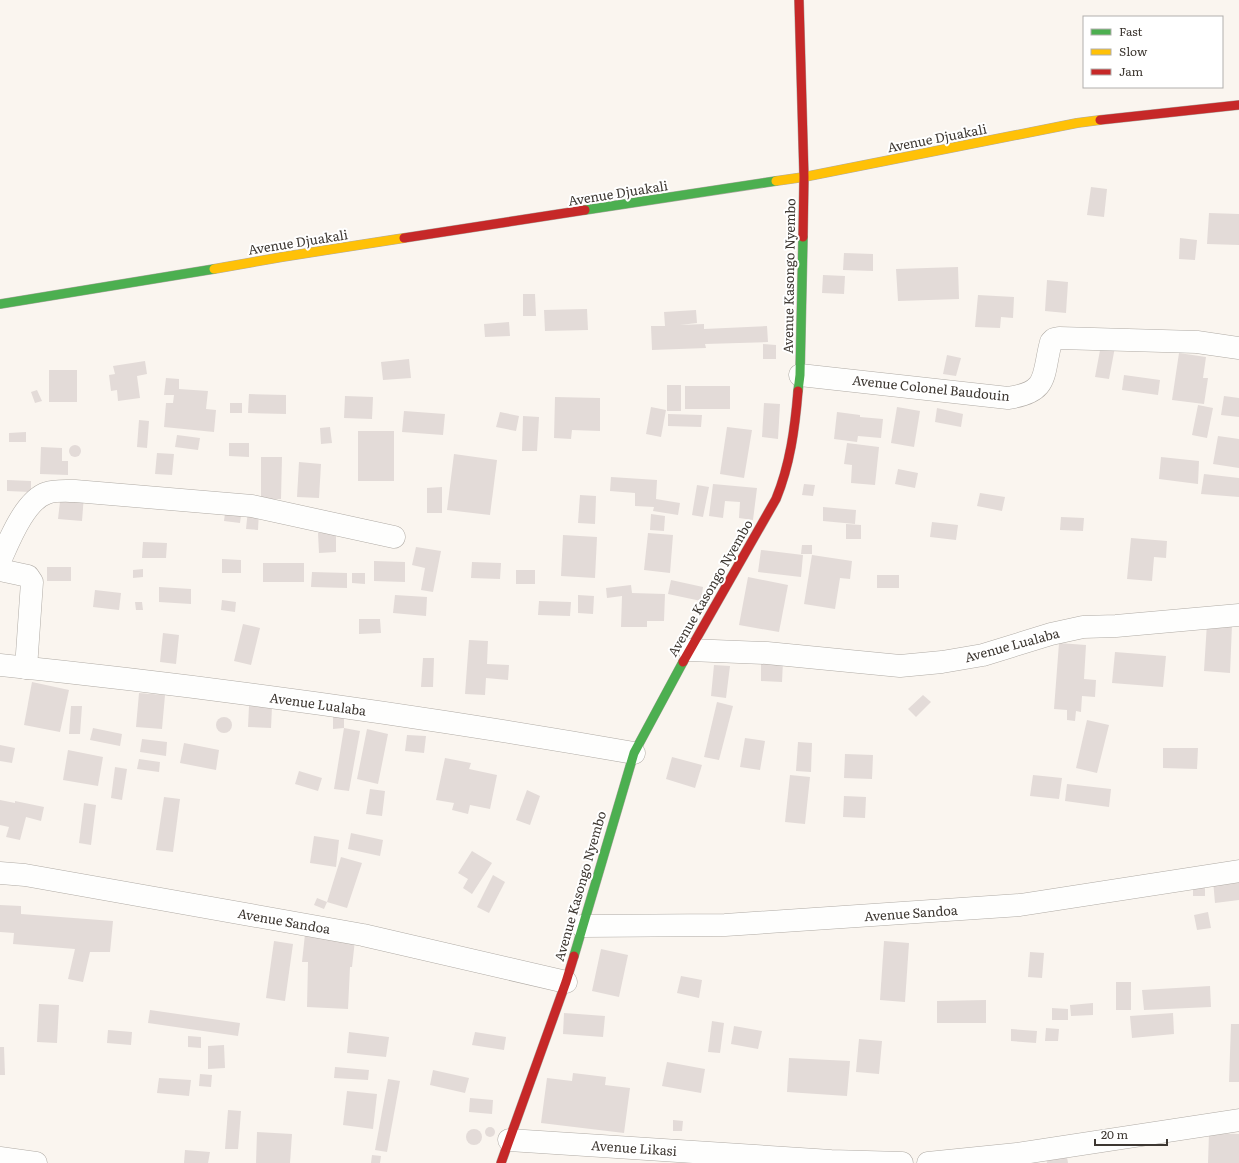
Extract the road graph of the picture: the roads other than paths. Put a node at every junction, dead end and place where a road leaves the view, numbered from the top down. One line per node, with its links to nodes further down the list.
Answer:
1 (799, 0): 3 (street, Avenue Kasongo Nyembo)
2 (1239, 105): 3 (street, Avenue Djuakali)
3 (804, 178): 4 (street, Avenue Djuakali); 6 (street, Avenue Kasongo Nyembo)
4 (0, 304)
5 (1239, 348): 6 (street, Avenue Colonel Baudouin)
6 (800, 375): 11 (street, Avenue Kasongo Nyembo)
7 (394, 537): 8 (street)
8 (0, 561)
9 (0, 570): 13 (street)
10 (1239, 615): 11 (street, Avenue Lualaba)
11 (689, 650): 14 (street, Avenue Kasongo Nyembo)
12 (0, 665): 13 (street, Avenue Lualaba)
13 (26, 668): 14 (street, Avenue Lualaba)
14 (634, 753): 17 (street, Avenue Kasongo Nyembo)
15 (1239, 871): 17 (street, Avenue Sandoa)
16 (0, 873): 18 (street, Avenue Sandoa)
17 (582, 926): 18 (street, Avenue Kasongo Nyembo)
18 (566, 982): 20 (street, Avenue Kasongo Nyembo)
19 (1239, 1120): 25 (street)
20 (509, 1140): 23 (street, Avenue Kasongo Nyembo); 24 (street, Avenue Likasi)
21 (0, 1158): 22 (street)
22 (36, 1163)
23 (501, 1163)
24 (902, 1163)
25 (928, 1163)

